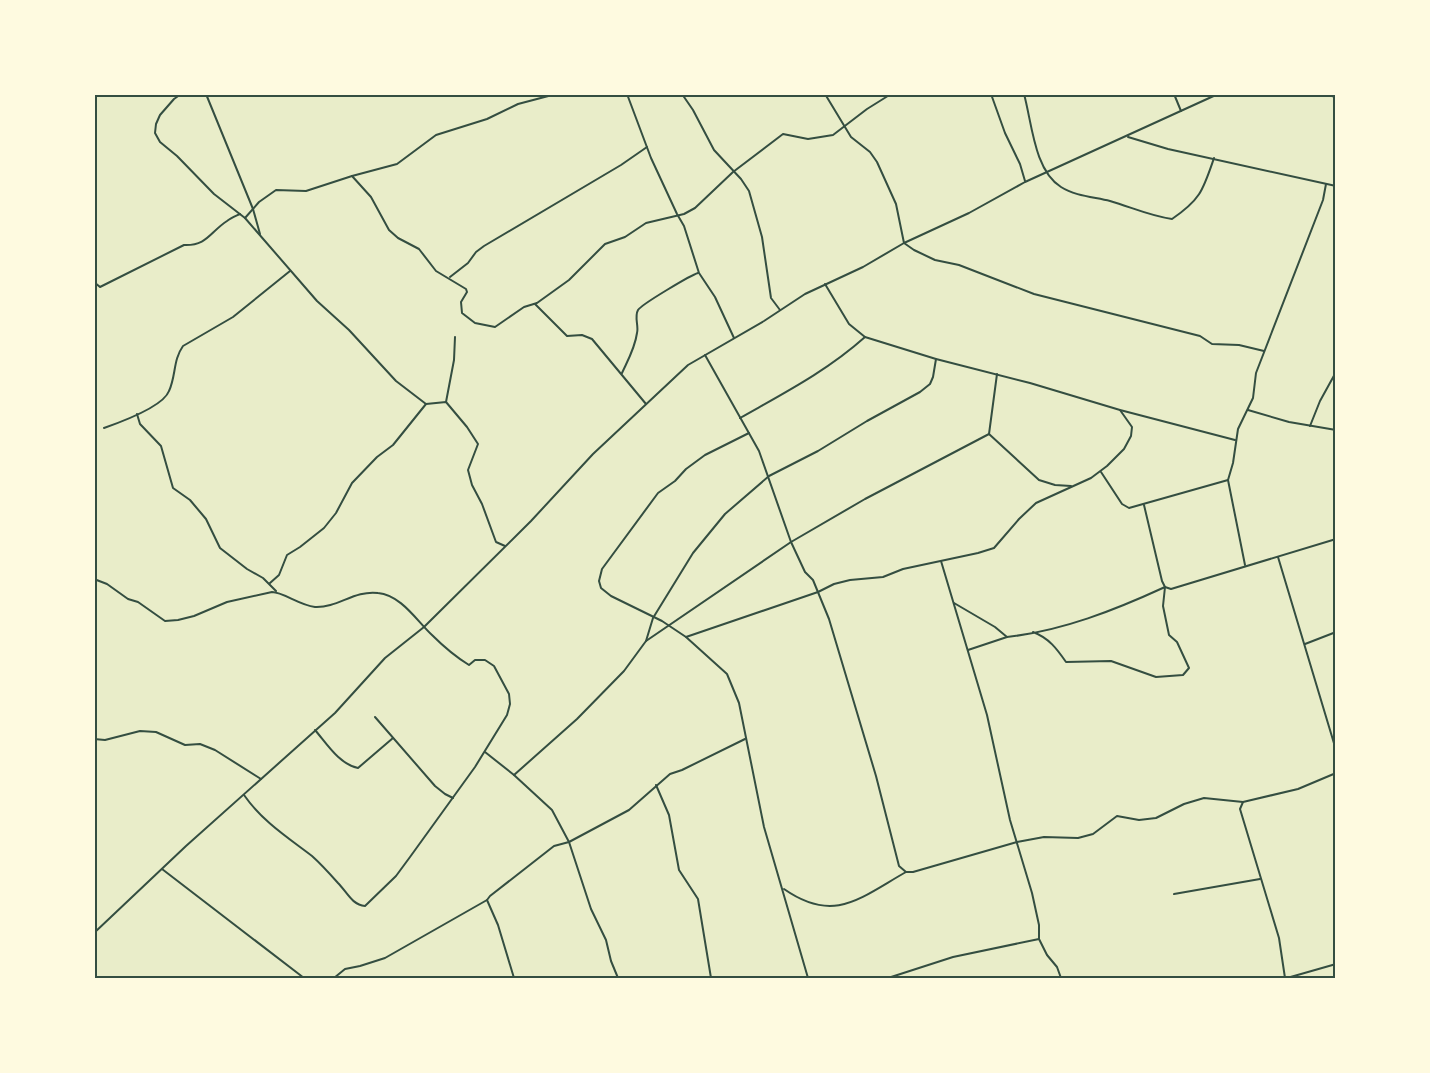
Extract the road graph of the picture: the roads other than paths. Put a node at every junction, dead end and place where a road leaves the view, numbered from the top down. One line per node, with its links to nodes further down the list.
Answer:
1 (182, 94): 16 (street)
2 (206, 94): 28 (street)
3 (556, 94): 24 (street)
4 (627, 94): 20 (street)
5 (682, 94): 22 (street)
6 (825, 94): 18 (street)
7 (891, 94): 18 (street)
8 (997, 94): 14 (street)
9 (1024, 94): 23 (street)
10 (1174, 94): 17 (street)
11 (1218, 94): 17 (street)
12 (1323, 94): 15 (street)
13 (170, 95): 16 (street)
14 (991, 95): 25 (street)
15 (1335, 97)
16 (174, 99): 29 (street)
17 (1181, 111): 19 (street)
18 (845, 125): 22 (street); 33 (street)
19 (1128, 137): 21 (street); 23 (street)
20 (647, 147): 30 (street); 36 (street)
21 (1214, 158): 23 (street); 26 (street)
22 (734, 171): 30 (street); 42 (street)
23 (1047, 173): 25 (street)
24 (352, 176): 28 (street); 36 (street)
25 (1025, 182): 33 (street)
26 (1326, 184): 27 (street); 46 (street)
27 (1335, 186)
28 (253, 209): 31 (street); 32 (street)
29 (240, 214): 31 (street); 39 (street)
30 (676, 214): 35 (street); 41 (street)
31 (244, 218): 32 (street)
32 (261, 236): 34 (street)
33 (904, 243): 38 (street); 46 (street)
34 (290, 271): 53 (street); 57 (street)
35 (699, 273): 45 (street); 50 (street)
36 (448, 278): 41 (street)
37 (94, 282): 39 (street)
38 (825, 285): 42 (street); 44 (street)
39 (100, 287): 40 (street)
40 (94, 289)
41 (534, 304): 50 (street)
42 (781, 310): 45 (street)
43 (455, 337): 52 (street)
44 (865, 337): 48 (street); 58 (street)
45 (734, 338): 47 (street)
46 (1264, 351): 56 (street)
47 (705, 355): 54 (street); 58 (street)
48 (936, 359): 51 (street); 66 (street)
49 (1335, 372): 59 (street)
50 (622, 373): 54 (street)
51 (997, 374): 55 (street); 63 (street)
52 (446, 402): 53 (street); 72 (street)
53 (426, 404): 77 (street)
54 (646, 404): 72 (street)
55 (1120, 410): 64 (street); 65 (street)
56 (1247, 410): 59 (street); 64 (street)
57 (137, 414): 60 (street); 77 (street)
58 (740, 418): 62 (street)
59 (1310, 426): 61 (street)
60 (104, 428)
61 (1335, 430)
62 (749, 433): 66 (street); 82 (street)
63 (989, 434): 68 (street); 71 (street)
64 (1235, 440): 67 (street)
65 (1101, 472): 68 (street); 69 (street)
66 (769, 476): 71 (street); 82 (street)
67 (1228, 480): 69 (street); 75 (street)
68 (1074, 486): 74 (street)
69 (1144, 505): 78 (street)
70 (1335, 539): 73 (street)
71 (791, 542): 80 (street); 83 (street)
72 (505, 546): 84 (street)
73 (1277, 556): 75 (street); 90 (street)
74 (941, 561): 80 (street); 81 (street)
75 (1245, 565): 78 (street)
76 (94, 579): 79 (street)
77 (270, 583): 79 (street)
78 (1165, 587): 85 (street); 85 (street)
79 (277, 591): 84 (street)
80 (818, 592): 87 (street); 109 (street)
81 (954, 603): 88 (street); 91 (street)
82 (653, 618): 83 (street); 89 (street)
83 (668, 625): 87 (street); 89 (street)
84 (424, 627): 93 (street); 98 (street)
85 (1033, 632): 88 (street)
86 (1335, 632): 90 (street)
87 (686, 637): 96 (street)
88 (1007, 637): 91 (street)
89 (646, 642): 100 (street)
90 (1304, 644): 97 (street)
91 (968, 650): 107 (street)
92 (375, 717): 94 (street)
93 (315, 730): 94 (street); 101 (street)
94 (393, 738): 104 (street)
95 (94, 739): 101 (street)
96 (746, 739): 102 (street); 111 (street)
97 (1335, 750)
98 (485, 752): 100 (street); 104 (street)
99 (1335, 773): 105 (street)
100 (514, 775): 106 (street)
101 (261, 779): 103 (street)
102 (656, 785): 106 (street); 121 (street)
103 (243, 795): 104 (street); 108 (street)
104 (453, 798)
105 (1243, 801): 107 (street); 110 (street)
106 (569, 842): 113 (street); 120 (street)
107 (1017, 842): 109 (street); 115 (street)
108 (162, 868): 114 (street); 117 (street)
109 (906, 872): 111 (street)
110 (1260, 879): 112 (street); 125 (street)
111 (783, 889): 122 (street)
112 (1174, 894)
113 (487, 900): 118 (street); 119 (street)
114 (94, 933)
115 (1040, 939): 123 (street); 124 (street)
116 (1335, 964): 125 (street)
117 (304, 978)
118 (334, 978)
119 (514, 978)
120 (618, 978)
121 (711, 978)
122 (808, 978)
123 (888, 978)
124 (1061, 978)
125 (1286, 978)

